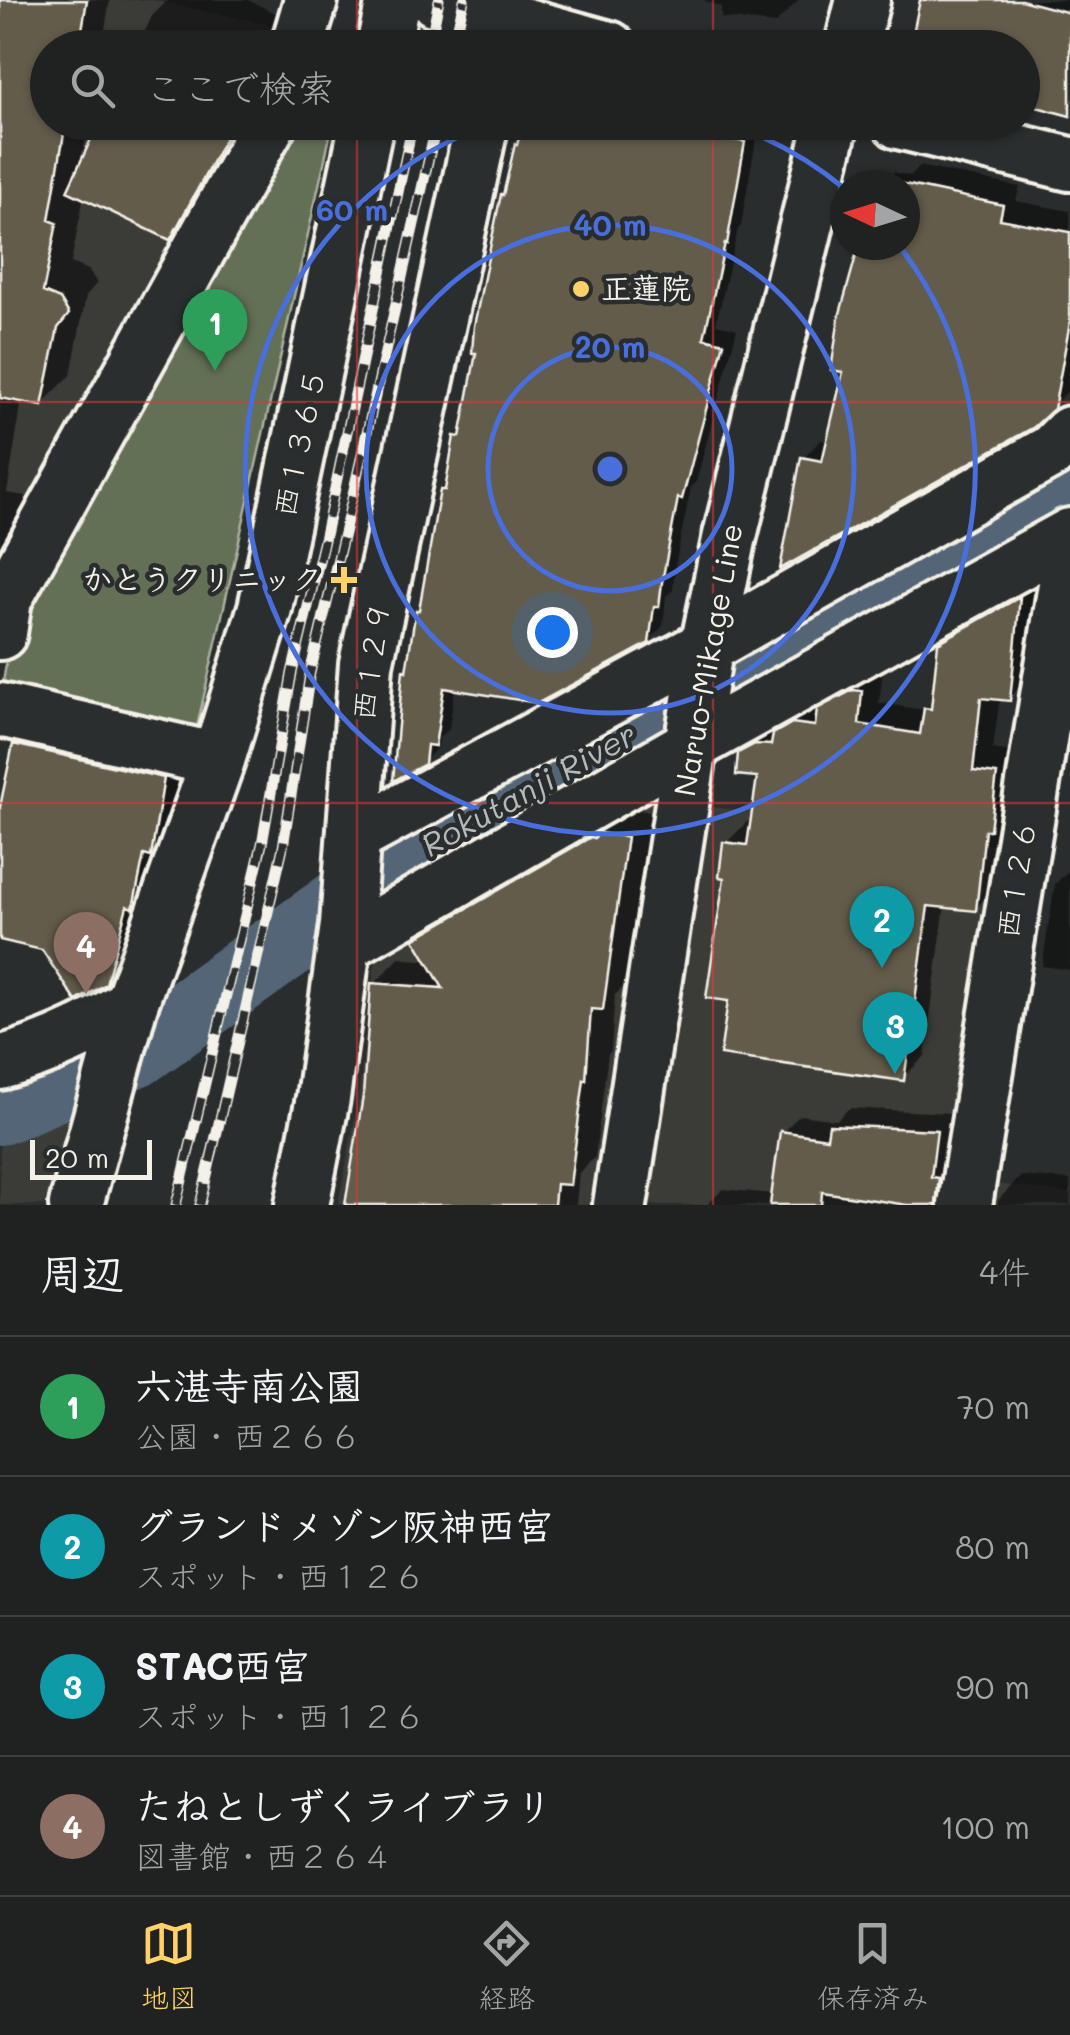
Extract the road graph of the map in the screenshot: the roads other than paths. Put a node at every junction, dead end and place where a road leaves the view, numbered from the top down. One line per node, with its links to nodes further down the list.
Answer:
1 (311, 0): 6 (street)
2 (393, 0): 7 (street)
3 (436, 0): 5 (street)
4 (863, 0): 9 (street)
5 (503, 22): 8 (street)
6 (302, 30)
7 (387, 30)
8 (536, 30)
9 (856, 30)
10 (260, 140): 19 (street)
11 (364, 140): 23 (street, 西１３６５)
12 (478, 140): 24 (street, 西１２９)
13 (828, 140): 20 (street, Naruo-Mikage Line)
14 (972, 140): 15 (street)
15 (1070, 164)
16 (1070, 434): 20 (street)
17 (1070, 535): 22 (street)
18 (1068, 578): 31 (street, 西１２６)
19 (0, 633)
20 (706, 654): 22 (street, Naruo-Mikage Line); 24 (street)
21 (0, 710): 23 (street)
22 (693, 738): 25 (street); 30 (street, Naruo-Mikage Line)
23 (218, 760): 26 (street, 西１３６５)
24 (352, 851): 25 (street, 西１２９)
25 (346, 935): 29 (street, 西１２９)
26 (128, 1014): 27 (street); 28 (street, 西１３６５)
27 (0, 1063)
28 (76, 1205)
29 (302, 1205)
30 (620, 1205)
31 (964, 1205)

